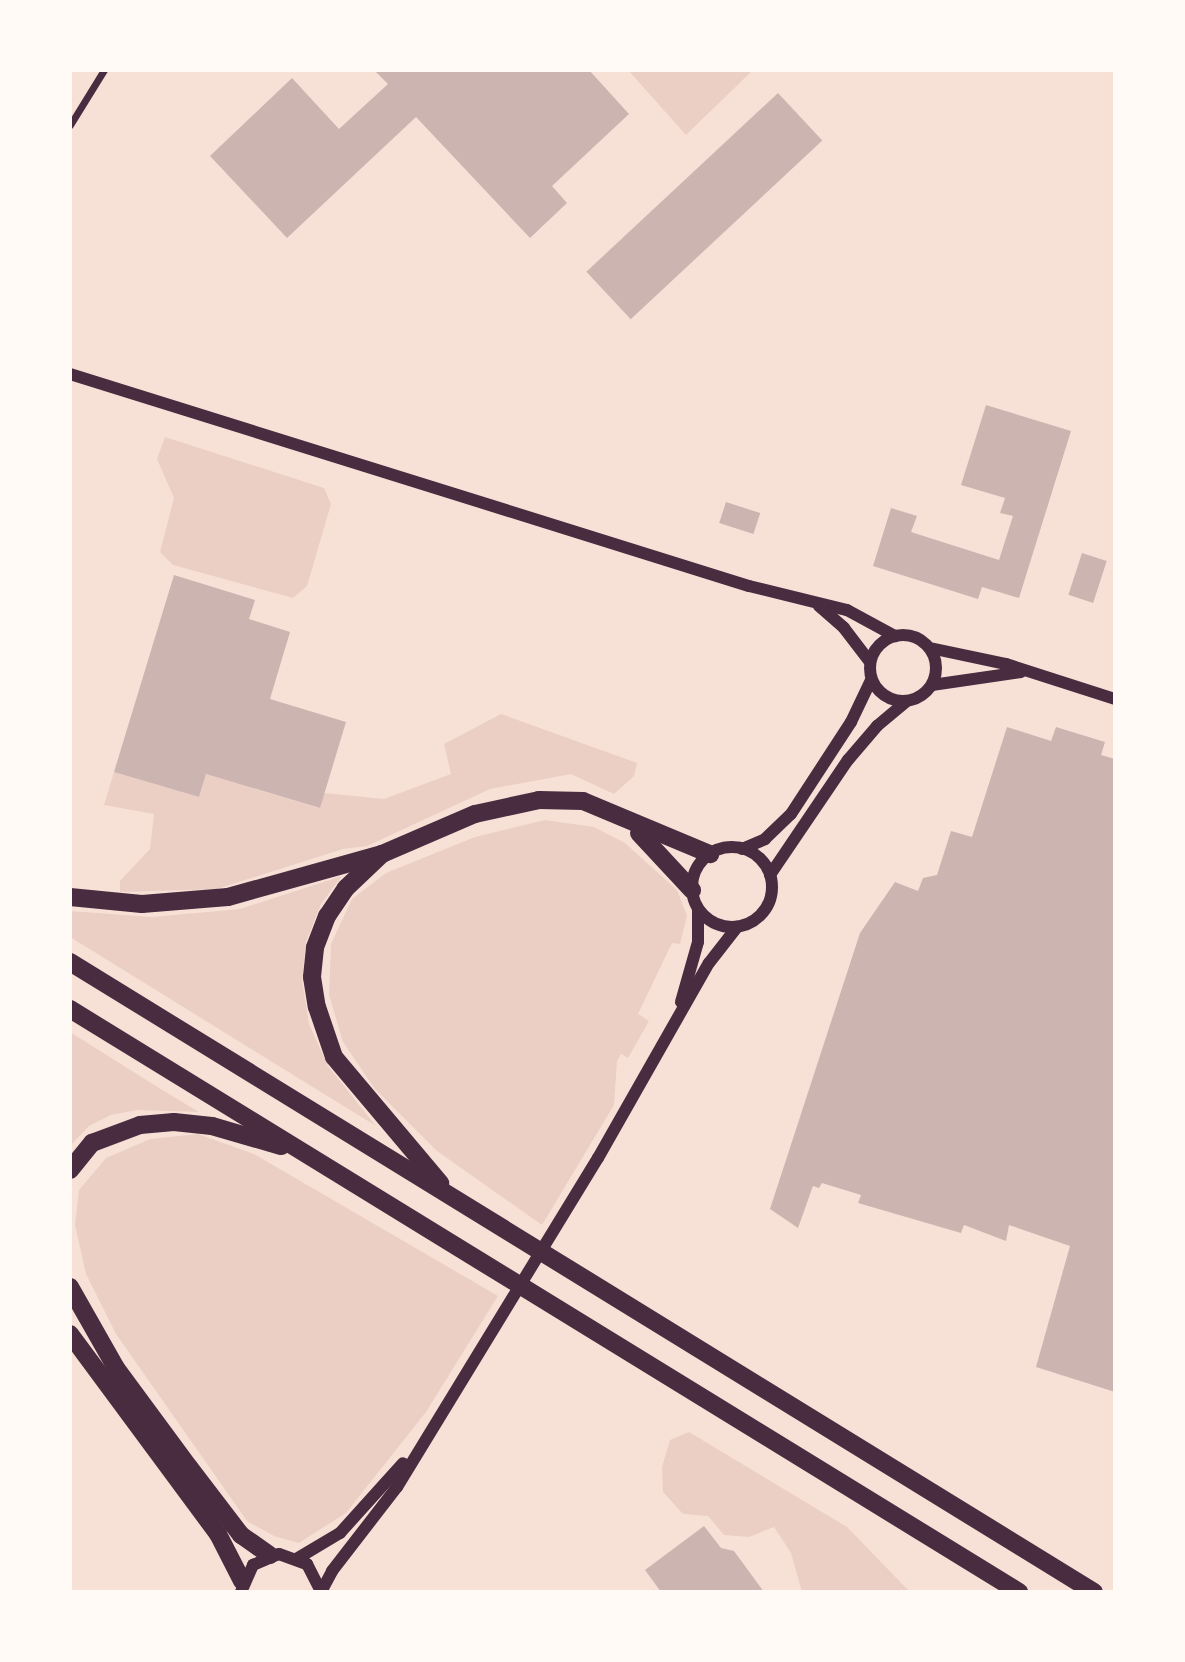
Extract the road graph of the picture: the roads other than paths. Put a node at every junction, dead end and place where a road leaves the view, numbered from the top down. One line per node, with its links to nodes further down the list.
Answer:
1 (104, 70): 2 (street)
2 (70, 125)
3 (70, 374): 4 (street)
4 (819, 606): 5 (street); 7 (street)
5 (895, 636): 6 (street); 7 (street)
6 (930, 648): 8 (street); 10 (street)
7 (870, 662): 9 (street)
8 (1025, 672): 10 (street); 11 (street)
9 (871, 680): 12 (street); 14 (street)
10 (932, 685): 12 (street)
11 (1115, 699)
12 (906, 702): 17 (street)
13 (625, 822): 15 (highway); 16 (highway); 18 (highway)
14 (742, 849): 16 (street); 17 (street)
15 (382, 854): 19 (highway); 27 (highway)
16 (710, 854): 18 (street)
17 (770, 875): 21 (street)
18 (692, 890): 20 (street)
19 (70, 897)
20 (698, 909): 21 (street); 24 (street)
21 (737, 927): 24 (street)
22 (70, 962): 27 (highway)
23 (70, 1009): 25 (highway)
24 (676, 1020): 30 (street)
25 (305, 1153): 26 (highway); 35 (highway)
26 (70, 1170)
27 (454, 1199): 36 (highway)
28 (70, 1287): 31 (highway)
29 (70, 1334): 33 (highway)
30 (422, 1440): 32 (street); 34 (street)
31 (270, 1555): 32 (street); 33 (street)
32 (298, 1558): 34 (street)
33 (242, 1587)
34 (321, 1592)
35 (1019, 1592)
36 (1094, 1592)

